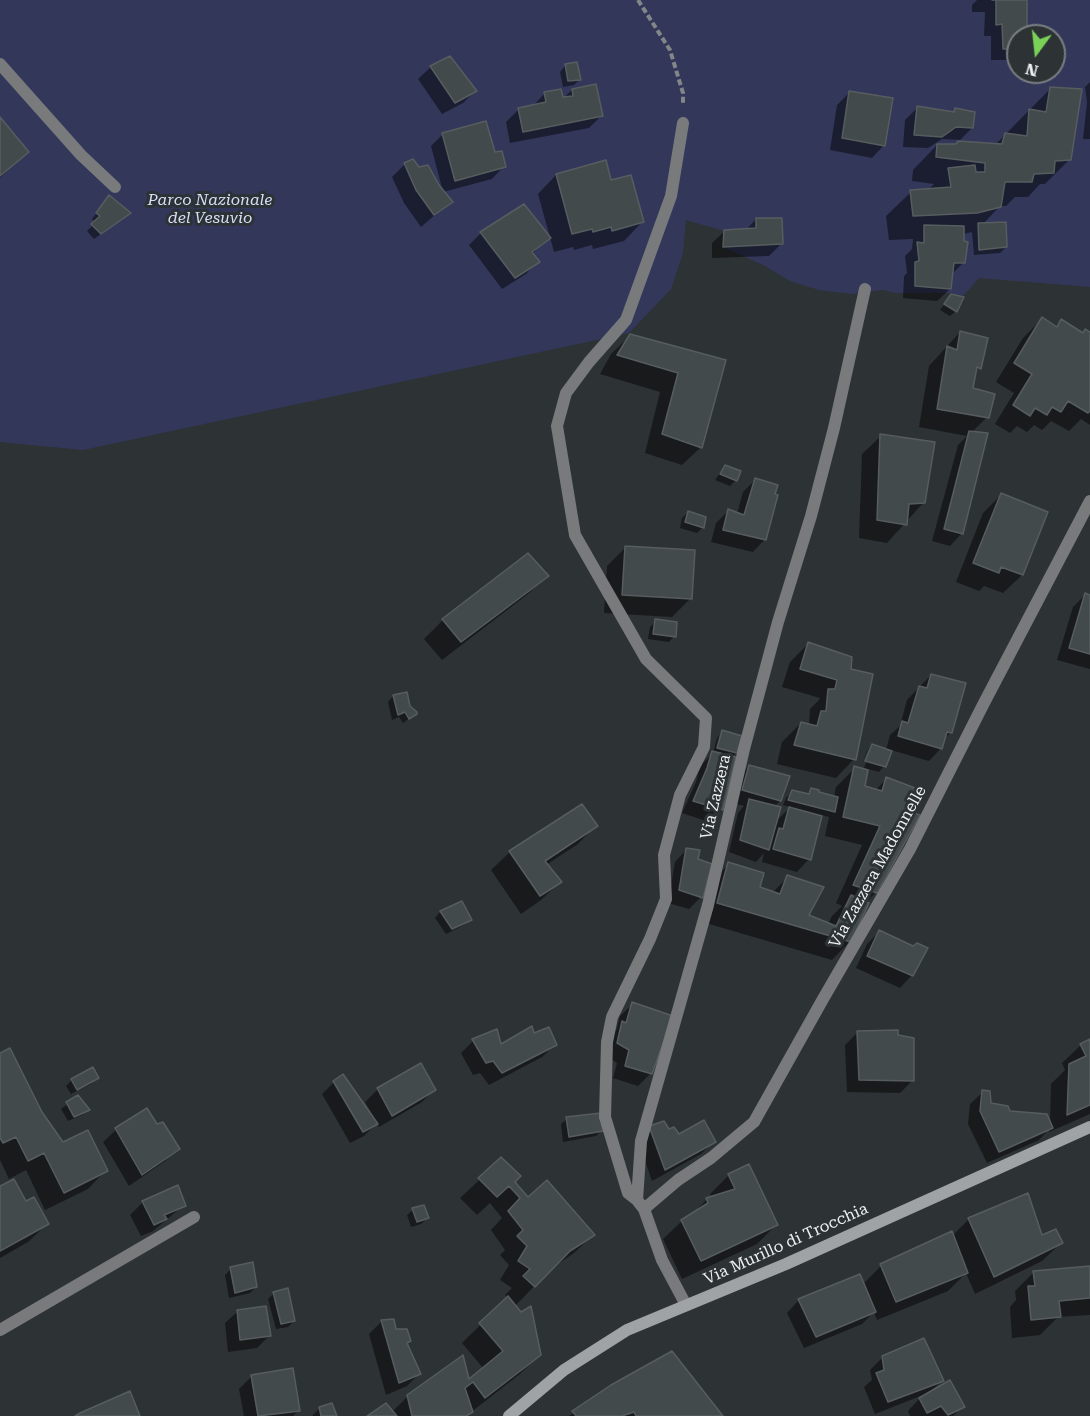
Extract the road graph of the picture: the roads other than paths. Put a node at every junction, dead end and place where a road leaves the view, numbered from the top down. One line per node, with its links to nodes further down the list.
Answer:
1 (0, 64): 3 (street)
2 (683, 123): 7 (street)
3 (115, 187)
4 (865, 289): 7 (street, Via Zazzera)
5 (1090, 501): 7 (street, Via Zazzera Madonnelle)
6 (1090, 1127): 9 (street, Via Murillo di Trocchia)
7 (641, 1204): 9 (street, Via Zazzera)
8 (194, 1217): 10 (street)
9 (686, 1305): 11 (street, Via Murillo di Trocchia)
10 (0, 1330)
11 (509, 1416)

